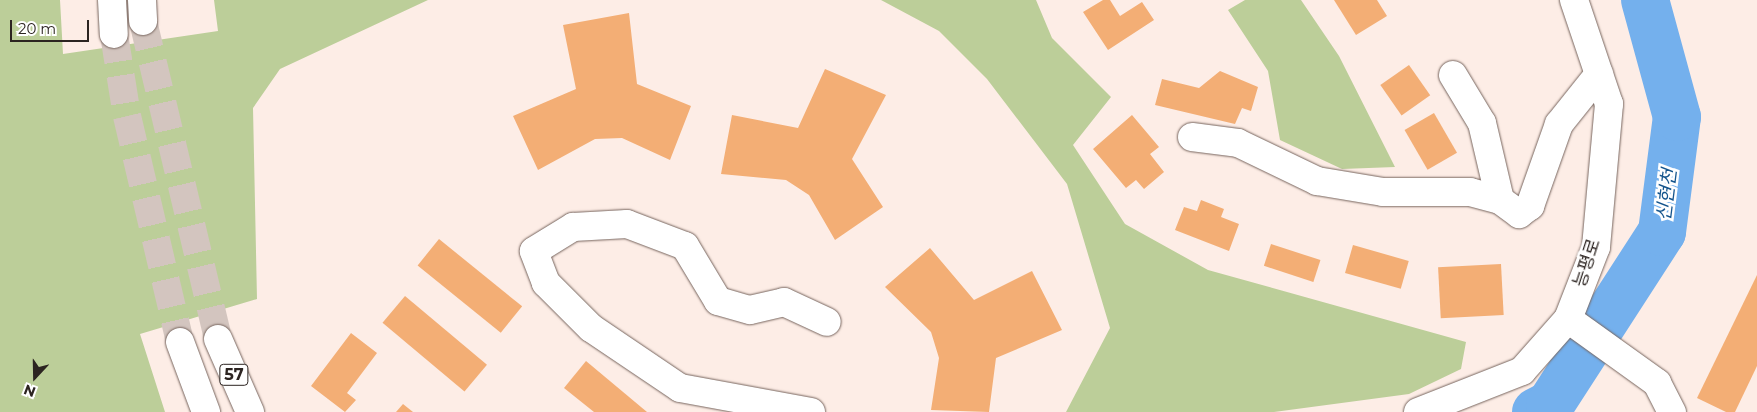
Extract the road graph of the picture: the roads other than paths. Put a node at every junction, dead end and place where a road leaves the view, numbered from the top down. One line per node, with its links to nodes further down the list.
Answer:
1 (112, 0): 3 (main road)
2 (1574, 0): 4 (main road, 능평로)
3 (114, 34)
4 (1599, 74): 7 (main road); 8 (main road, 능평로)
5 (1453, 75): 7 (main road)
6 (1192, 137): 7 (main road)
7 (1500, 200)
8 (1569, 319): 15 (main road, 능평로); 16 (main road)
9 (827, 322): 14 (main road)
10 (218, 339): 13 (main road, 57)
11 (180, 342): 12 (main road, 57)
12 (206, 412)
13 (250, 412)
14 (811, 412)
15 (1418, 412)
16 (1672, 412)

